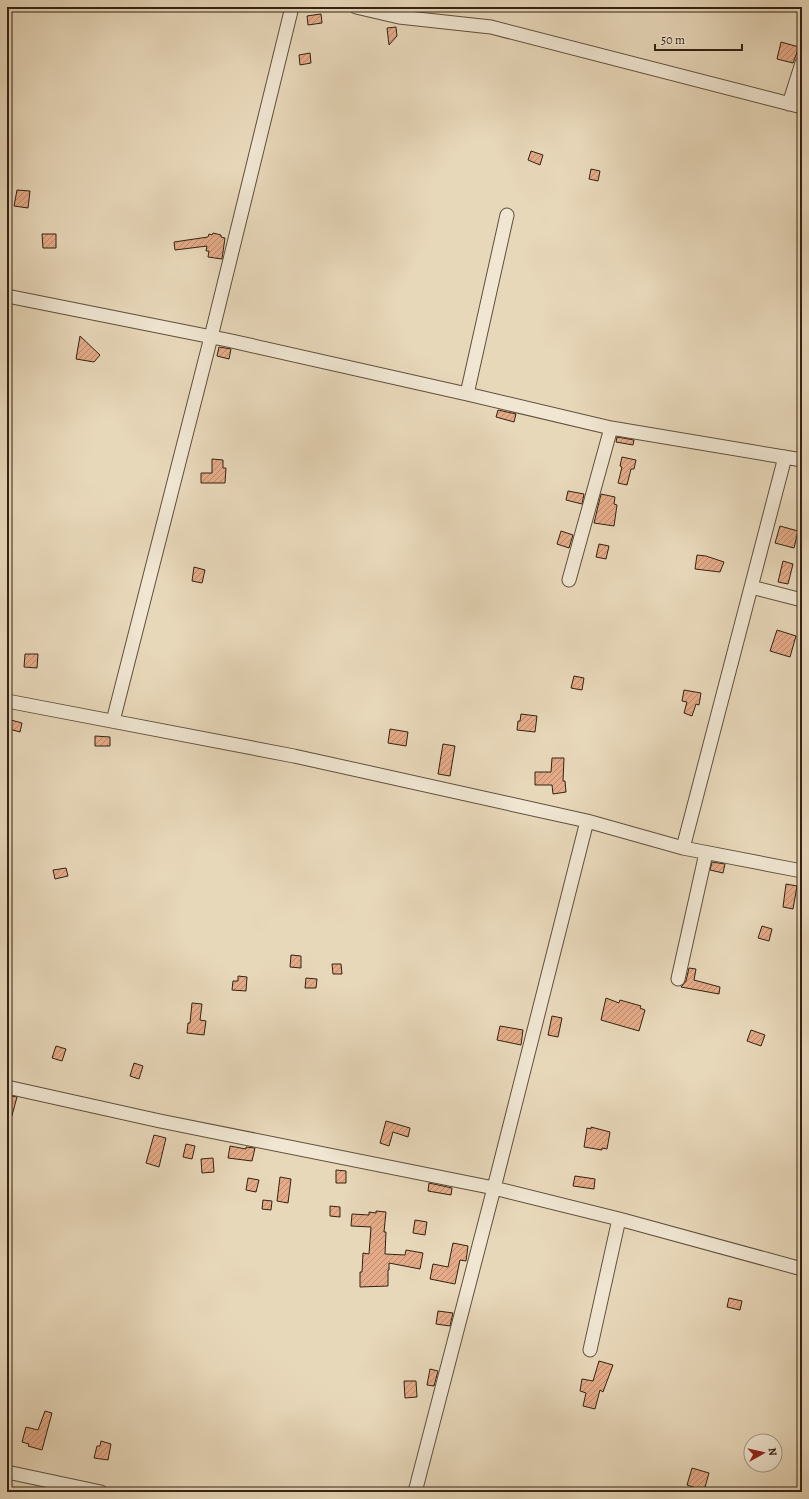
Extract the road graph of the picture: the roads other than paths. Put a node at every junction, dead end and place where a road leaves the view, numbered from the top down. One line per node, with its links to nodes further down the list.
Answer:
1 (292, 7): 7 (street)
2 (356, 7): 4 (street)
3 (802, 63): 4 (street)
4 (796, 106)
5 (507, 215): 8 (street)
6 (7, 296): 7 (street)
7 (211, 337): 8 (street); 16 (street)
8 (467, 394): 9 (street)
9 (611, 428): 10 (street); 12 (street)
10 (785, 457): 11 (street); 13 (street)
11 (802, 460)
12 (569, 580)
13 (751, 587): 14 (street); 18 (street)
14 (802, 600)
15 (7, 700): 16 (street)
16 (113, 721): 17 (street)
17 (586, 822): 18 (street); 23 (street)
18 (683, 848): 19 (street)
19 (706, 853): 20 (street); 21 (street)
20 (802, 871)
21 (678, 979)
22 (7, 1088): 23 (street)
23 (494, 1188): 24 (street); 29 (street)
24 (619, 1219): 25 (street); 26 (street)
25 (802, 1269)
26 (590, 1350)
27 (7, 1472): 28 (street)
28 (101, 1492)
29 (415, 1492)

